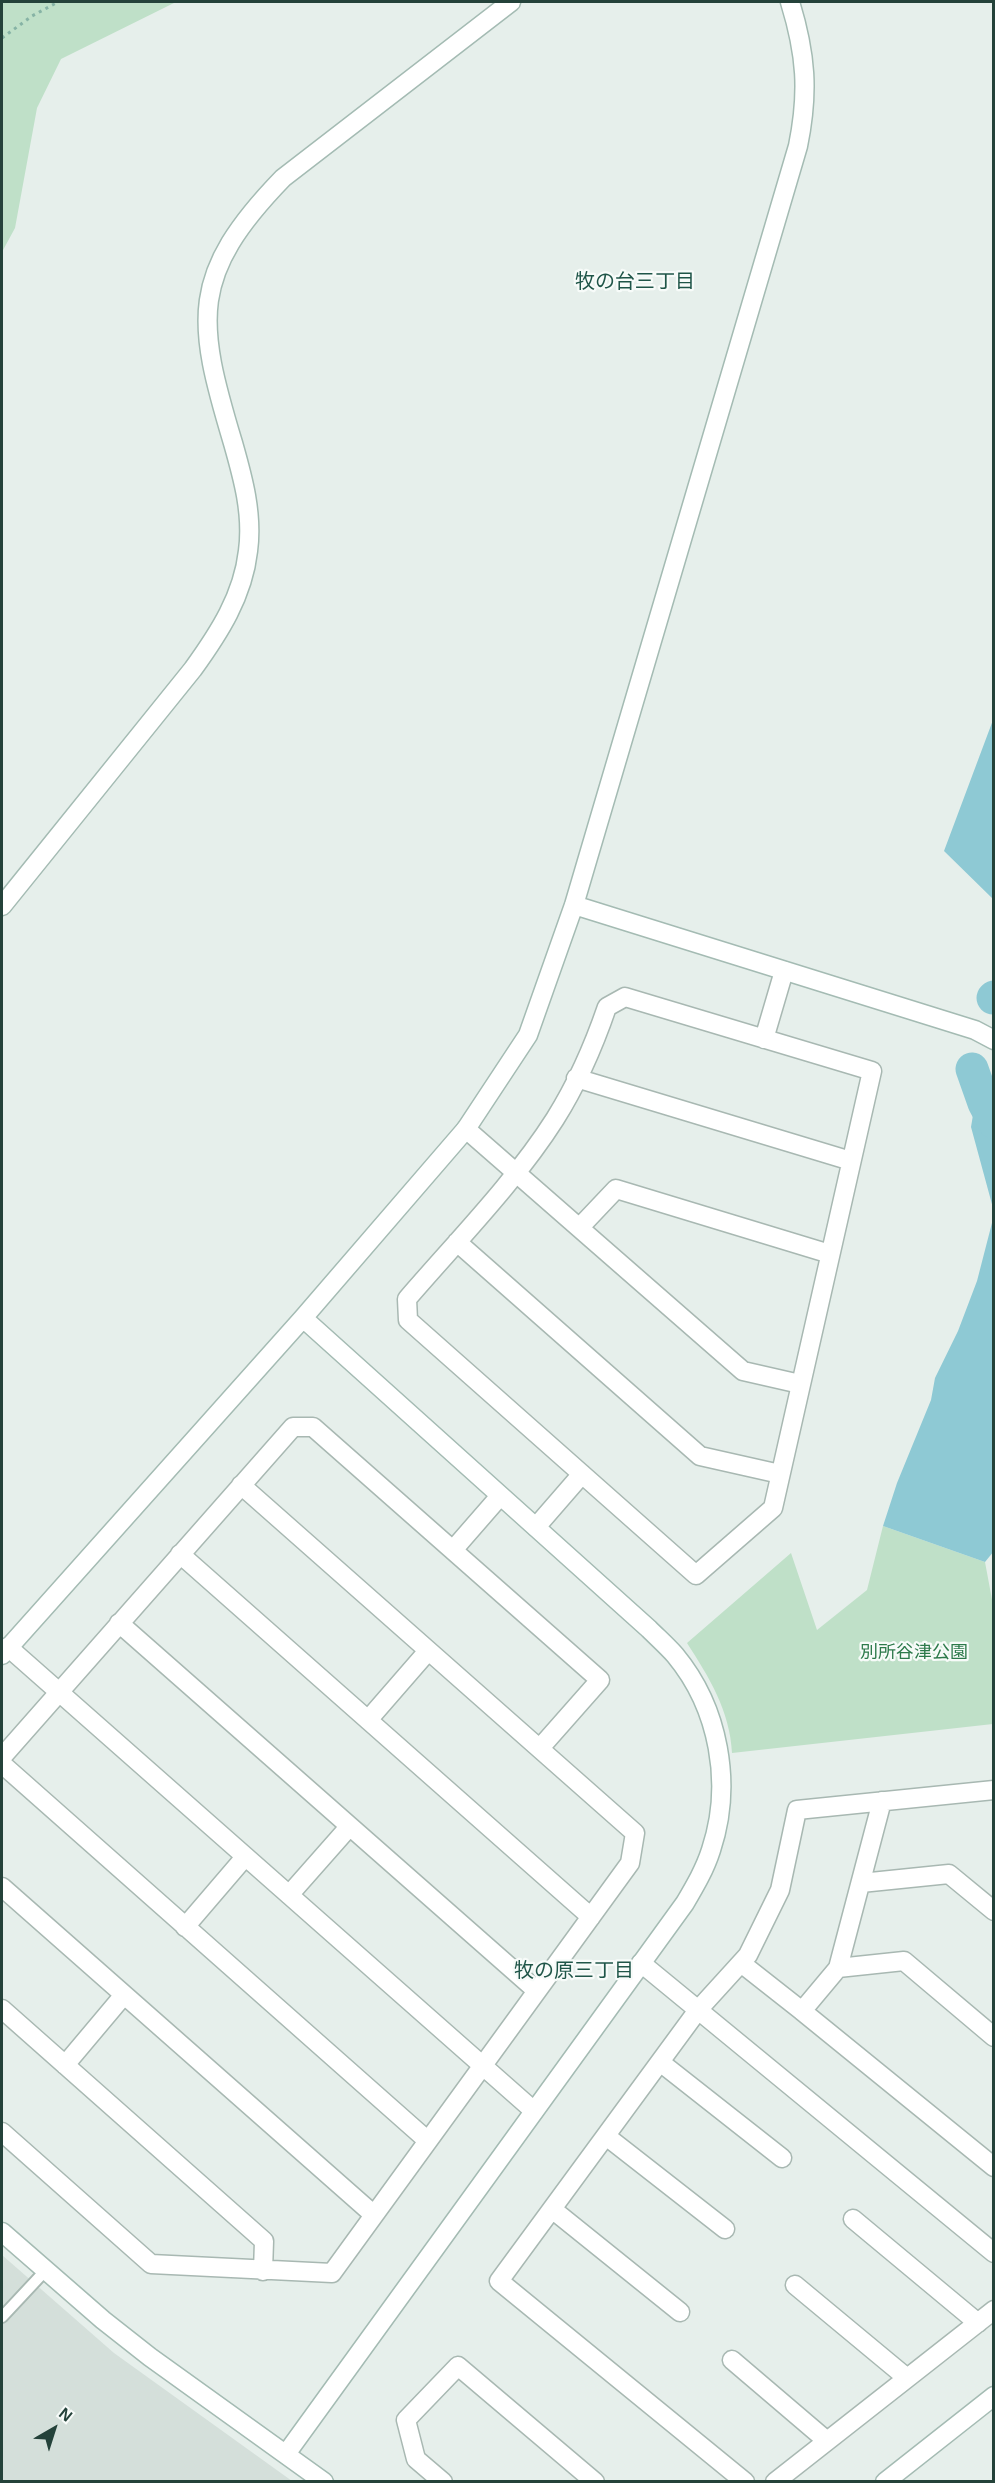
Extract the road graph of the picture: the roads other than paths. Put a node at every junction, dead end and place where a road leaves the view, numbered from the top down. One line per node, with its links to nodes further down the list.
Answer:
1 (511, 2): 4 (street)
2 (790, 2): 3 (street)
3 (574, 905): 5 (street); 9 (street)
4 (2, 906)
5 (784, 971): 6 (street); 7 (street)
6 (764, 1039): 8 (street); 10 (street)
7 (993, 1041)
8 (576, 1078): 10 (street); 11 (street)
9 (466, 1129): 11 (street); 15 (street)
10 (851, 1161): 14 (street)
11 (516, 1172): 12 (street); 13 (street)
12 (580, 1227): 14 (street); 16 (street)
13 (457, 1242): 17 (street); 18 (street)
14 (830, 1254): 16 (street)
15 (303, 1318): 20 (street); 26 (street)
16 (800, 1384): 18 (street)
17 (582, 1474): 18 (street); 21 (street)
18 (780, 1474)
19 (242, 1485): 22 (street); 23 (street); 25 (street)
20 (500, 1496): 21 (street); 22 (street)
21 (536, 1527): 42 (street)
22 (453, 1550): 29 (street)
23 (180, 1554): 24 (street); 28 (street)
24 (119, 1623): 27 (street); 34 (street)
25 (428, 1650): 28 (street); 29 (street)
26 (5, 1651): 27 (street)
27 (59, 1692): 30 (street); 35 (street)
28 (368, 1720): 40 (street)
29 (540, 1748): 40 (street)
30 (2, 1757)
31 (2, 1764): 41 (street)
32 (993, 1790): 33 (street)
33 (882, 1801): 36 (street); 43 (street)
34 (349, 1827): 38 (street); 45 (street)
35 (245, 1857): 38 (street); 41 (street)
36 (861, 1883): 39 (street); 44 (street)
37 (2, 1887): 46 (street)
38 (289, 1895): 53 (street)
39 (993, 1911)
40 (591, 1917): 45 (street)
41 (185, 1927): 57 (street)
42 (641, 1963): 48 (street); 54 (street)
43 (741, 1963): 48 (street); 49 (street)
44 (838, 1968): 49 (street); 50 (street)
45 (537, 1991): 53 (street)
46 (123, 1996): 52 (street); 61 (street)
47 (2, 2009): 52 (street)
48 (698, 2010): 51 (street); 65 (street)
49 (802, 2011): 59 (street)
50 (993, 2037)
51 (660, 2062): 56 (street); 58 (street)
52 (65, 2065): 67 (street)
53 (483, 2067): 54 (street); 57 (street)
54 (534, 2111): 77 (street)
55 (2, 2132): 67 (street)
56 (606, 2136): 60 (street); 63 (street)
57 (428, 2141): 61 (street)
58 (782, 2158)
59 (993, 2168)
60 (552, 2209): 70 (street); 81 (street)
61 (374, 2215): 67 (street)
62 (853, 2219): 72 (street)
63 (725, 2229)
64 (2, 2232): 66 (street)
65 (993, 2253)
66 (45, 2271): 71 (lane); 77 (street)
67 (263, 2271)
68 (795, 2285): 74 (street)
69 (993, 2310): 72 (street)
70 (680, 2312)
71 (2, 2318)
72 (978, 2323): 74 (street)
73 (732, 2360): 76 (street)
74 (907, 2378): 76 (street)
75 (993, 2396): 83 (street)
76 (827, 2440): 82 (street)
77 (286, 2454): 78 (street)
78 (324, 2481)
79 (443, 2481): 80 (street)
80 (595, 2481)
81 (745, 2481)
82 (775, 2481)
83 (885, 2481)

